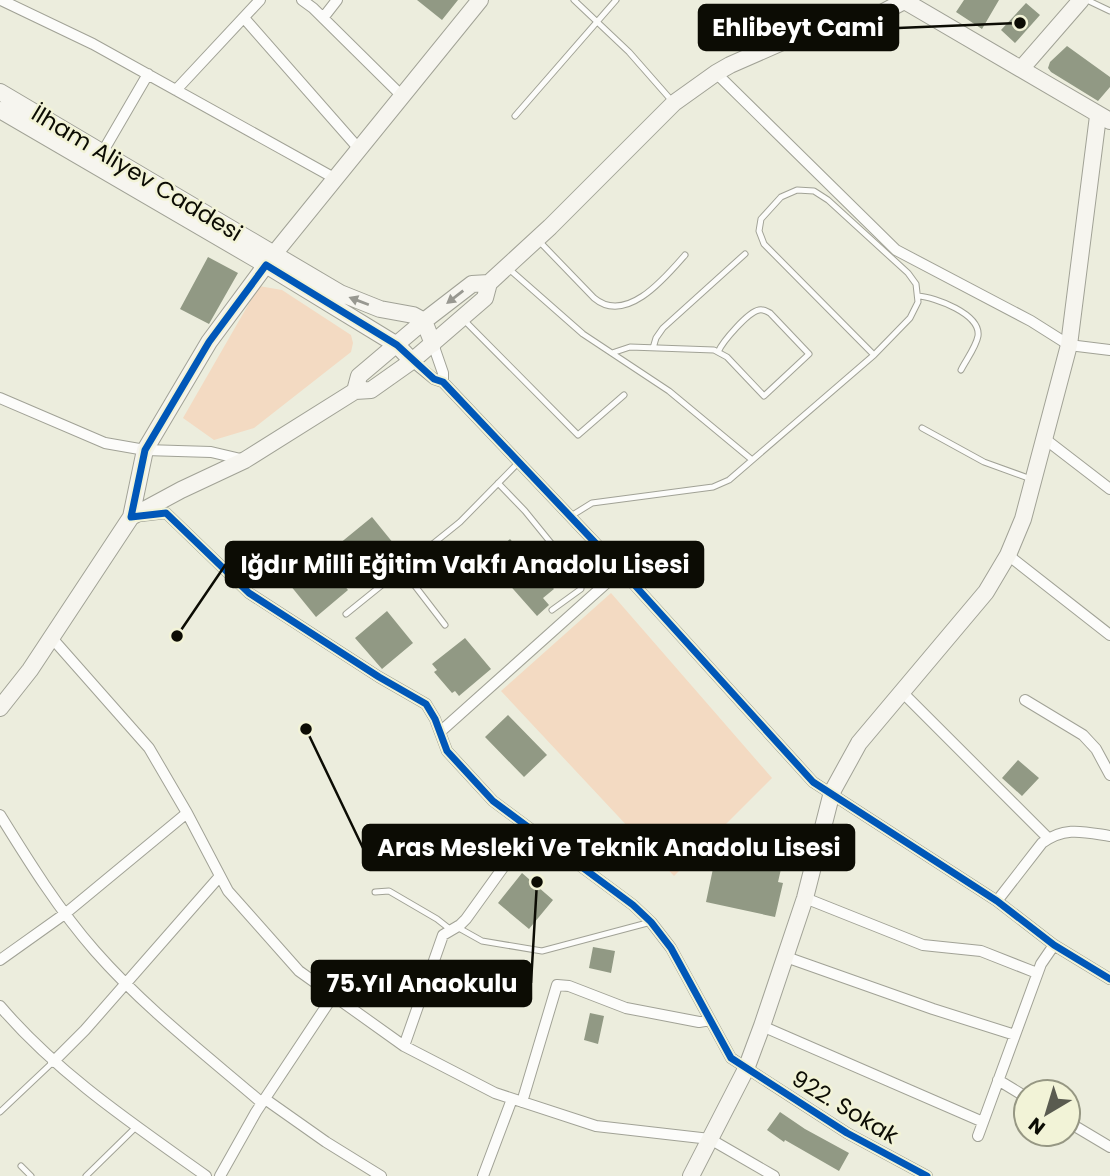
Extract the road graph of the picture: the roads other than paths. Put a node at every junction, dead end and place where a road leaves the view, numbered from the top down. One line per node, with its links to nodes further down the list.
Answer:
1 (1, 0): 17 (street)
2 (260, 0): 12 (street)
3 (302, 0): 13 (street)
4 (337, 0): 13 (street)
5 (480, 0): 20 (street)
6 (574, 0): 14 (lane)
7 (616, 0): 14 (lane)
8 (1081, 0): 15 (street)
9 (1087, 0): 11 (lane)
10 (905, 1): 15 (street); 16 (street)
11 (1110, 11)
12 (244, 18): 18 (street); 25 (street)
13 (323, 18): 20 (street)
14 (597, 22): 21 (lane); 23 (lane)
15 (1021, 69): 24 (street)
16 (716, 73): 21 (street); 39 (street)
17 (148, 74): 18 (street); 26 (street)
18 (176, 90): 27 (street)
19 (0, 92): 26 (street, İlham Aliyev Caddesi)
20 (402, 96): 25 (street)
21 (674, 103): 28 (street)
22 (0, 110): 31 (street, İlham Aliyev Caddesi)
23 (515, 116)
24 (1104, 119): 39 (street)
25 (359, 150): 27 (street)
26 (102, 153): 31 (street, İlham Aliyev Caddesi)
27 (336, 180): 31 (street)
28 (537, 239): 30 (lane); 32 (street)
29 (745, 254): 40 (lane)
30 (685, 255)
31 (270, 259): 36 (street, one-way to 31); 38 (street); 53 (street)
32 (507, 267): 33 (street); 43 (lane)
33 (489, 283): 35 (street); 36 (street, one-way to 36)
34 (918, 296): 44 (lane); 44 (lane); 46 (lane)
35 (462, 318): 37 (street); 49 (lane)
36 (424, 321): 37 (street); 38 (street)
37 (433, 344): 45 (street); 47 (street)
38 (397, 345): 45 (street); 48 (street)
39 (1069, 345): 41 (street); 52 (street)
40 (653, 348): 42 (lane); 43 (lane)
41 (1110, 350)
42 (718, 352): 42 (lane)
43 (612, 353): 54 (lane)
44 (874, 355): 54 (lane)
45 (412, 361): 47 (street); 48 (street)
46 (961, 370)
47 (443, 382): 56 (street)
48 (355, 391): 55 (street)
49 (624, 395)
50 (0, 398): 53 (street)
51 (922, 428): 57 (lane)
52 (1045, 439): 57 (street); 59 (street)
53 (145, 450): 55 (street); 61 (street)
54 (751, 459): 60 (lane)
55 (244, 460): 61 (street)
56 (519, 462): 58 (lane); 60 (street)
57 (1034, 480): 62 (street)
58 (498, 484): 63 (lane); 65 (lane)
59 (1110, 489)
60 (571, 516): 64 (street)
61 (131, 517): 69 (street); 73 (street, 922. Sokak)
62 (1008, 555): 68 (street); 70 (street)
63 (402, 569): 66 (lane); 67 (lane)
64 (621, 570): 73 (street); 77 (street)
65 (552, 610)
66 (346, 614)
67 (445, 625)
68 (1110, 635)
69 (51, 637): 72 (street); 78 (street)
70 (902, 692): 77 (street); 82 (street)
71 (1025, 700): 75 (street)
72 (0, 708)
73 (440, 732): 80 (street, 922. Sokak)
74 (1110, 747): 75 (street)
75 (1100, 756): 76 (street)
76 (1110, 775)
77 (832, 792): 85 (street); 86 (street)
78 (187, 813): 83 (street); 87 (street)
79 (0, 815): 87 (street)
80 (530, 830): 88 (street, 922. Sokak); 89 (street)
81 (1110, 836): 82 (street)
82 (1048, 838): 86 (street)
83 (220, 876): 95 (street); 96 (street)
84 (375, 892): 89 (lane)
85 (805, 898): 91 (street); 93 (street)
86 (997, 901): 90 (street)
87 (66, 913): 92 (street); 95 (street)
88 (651, 922): 89 (lane); 98 (street, 922. Sokak)
89 (454, 928): 101 (street)
90 (1054, 945): 93 (street); 94 (street)
91 (786, 957): 99 (street); 100 (street)
92 (0, 960)
93 (1037, 973): 100 (street)
94 (1110, 979)
95 (125, 982): 102 (street); 107 (street)
96 (333, 996): 101 (street); 107 (street)
97 (0, 1006): 102 (street)
98 (710, 1020): 103 (street, 922. Sokak); 106 (street)
99 (762, 1026): 103 (street); 109 (street)
100 (1015, 1035): 104 (street)
101 (404, 1046): 106 (street)
102 (53, 1062): 108 (lane); 110 (street)
103 (746, 1069): 113 (street); 124 (street, 922. Sokak)
104 (998, 1080): 105 (street); 109 (street)
105 (1012, 1088)
106 (517, 1100): 113 (street); 121 (street)
107 (263, 1101): 119 (street); 120 (street)
108 (0, 1112)
109 (983, 1122): 112 (street)
110 (136, 1127): 117 (lane); 118 (street)
111 (1082, 1130): 114 (street)
112 (978, 1136)
113 (710, 1139): 122 (street); 123 (street)
114 (1110, 1147)
115 (21, 1166): 116 (lane)
116 (31, 1176)
117 (86, 1176)
118 (206, 1176)
119 (220, 1176)
120 (381, 1176)
121 (483, 1176)
122 (691, 1176)
123 (774, 1176)
124 (927, 1176)

